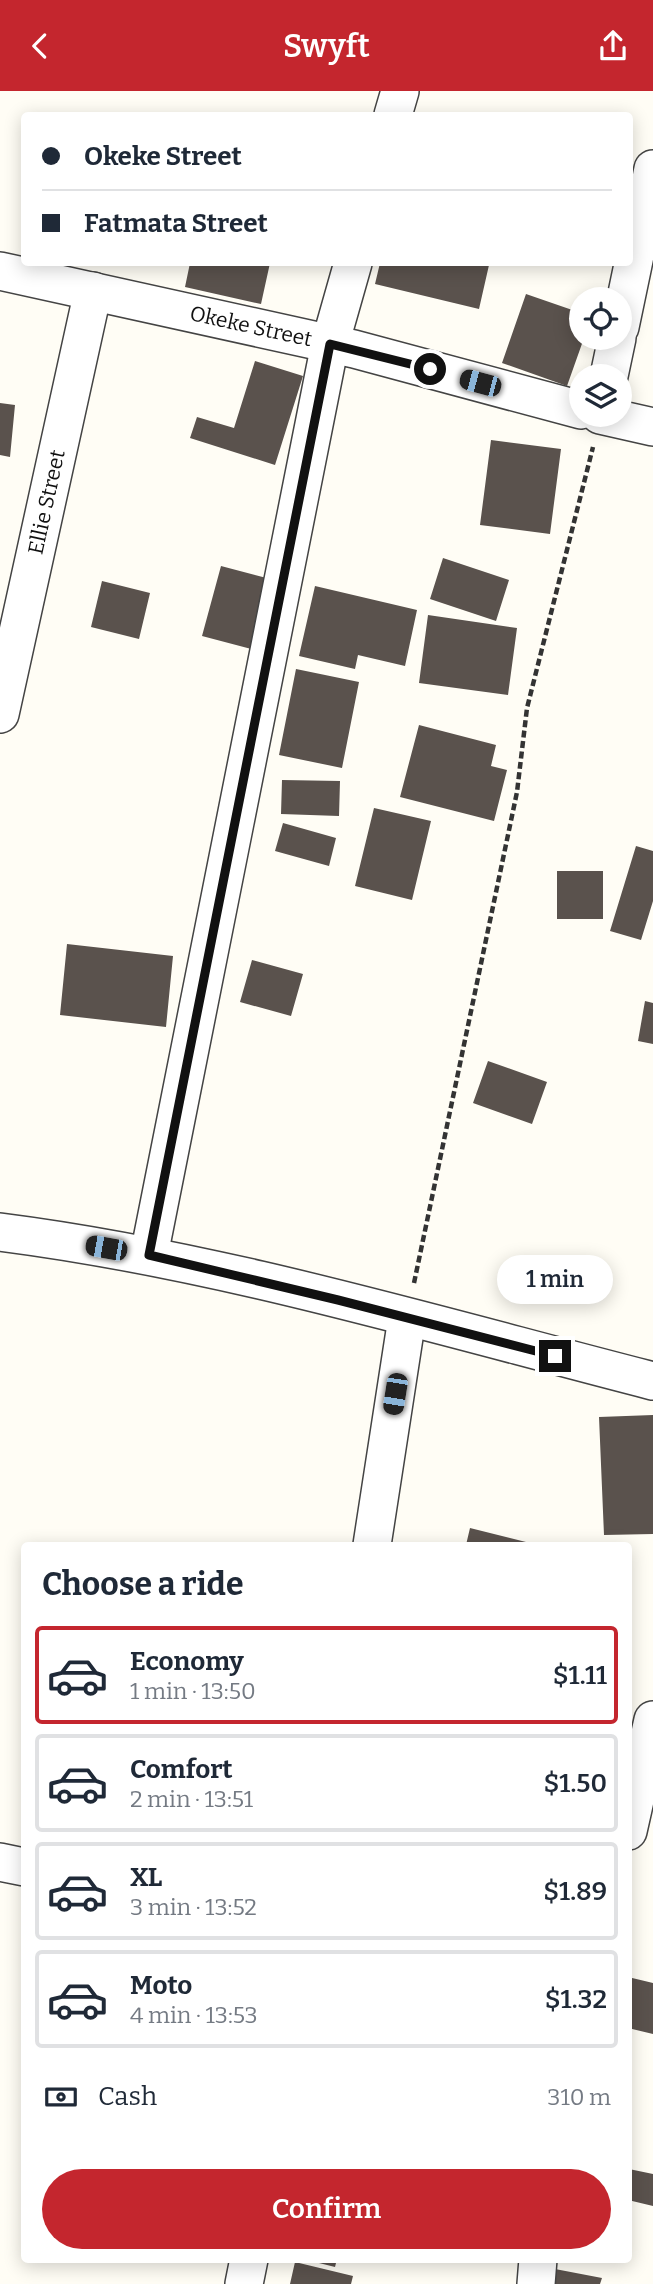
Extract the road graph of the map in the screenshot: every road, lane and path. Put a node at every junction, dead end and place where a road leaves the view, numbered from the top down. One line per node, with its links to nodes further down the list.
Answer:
1 (400, 91): 2 (street)
2 (394, 112)
3 (653, 169): 4 (street)
4 (633, 265)
5 (352, 266): 10 (street)
6 (633, 266): 8 (street)
7 (0, 271): 9 (street, Okeke Street)
8 (628, 287)
9 (93, 291): 10 (street, Okeke Street); 15 (street, Ellie Street)
10 (330, 344): 11 (street, Okeke Street); 17 (street)
11 (569, 407)
12 (632, 422): 14 (street)
13 (598, 427): 18 (path)
14 (653, 427)
15 (0, 714)
16 (0, 1232): 17 (street)
17 (149, 1255): 18 (street)
18 (407, 1318): 19 (street); 20 (street)
19 (653, 1381)
20 (372, 1542)
21 (653, 1720): 22 (street)
22 (632, 1813)
23 (0, 1862): 24 (street)
24 (21, 1866)
25 (248, 2263): 27 (street)
26 (538, 2263): 28 (street)
27 (244, 2284)
28 (536, 2284)

